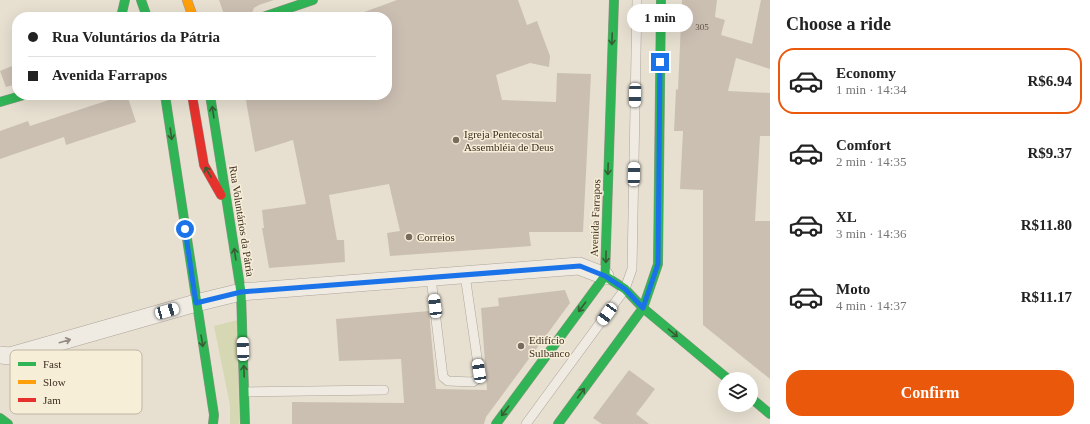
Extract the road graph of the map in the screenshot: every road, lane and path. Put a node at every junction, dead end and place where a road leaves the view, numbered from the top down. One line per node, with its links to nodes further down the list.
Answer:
1 (125, 0): 8 (main road)
2 (141, 0): 9 (main road)
3 (187, 0): 10 (main road)
4 (312, 0): 11 (main road)
5 (614, 0): 19 (main road, Avenida Farrapos, one-way to 19)
6 (637, 0): 21 (lane)
7 (661, 0): 24 (main road)
8 (123, 12)
9 (145, 12)
10 (191, 12)
11 (277, 12)
12 (12, 98): 16 (main road)
13 (166, 100): 23 (main road, one-way to 23)
14 (193, 100): 17 (main road, one-way to 14)
15 (211, 100): 17 (main road, Rua Voluntários da Pátria, one-way to 15)
16 (0, 102)
17 (227, 206): 22 (main road, Rua Voluntários da Pátria, one-way to 17)
18 (465, 275): 19 (street); 20 (street); 20 (lane)
19 (605, 276): 21 (main road); 35 (main road, one-way to 35)
20 (432, 278): 22 (street)
21 (625, 289): 24 (main road); 36 (lane)
22 (241, 292): 23 (street); 28 (main road, Rua Voluntários da Pátria, one-way to 22)
23 (196, 303): 25 (street, one-way to 23); 33 (main road, one-way to 33)
24 (643, 308): 26 (main road, one-way to 26); 37 (main road, one-way to 24)
25 (31, 350)
26 (720, 372)
27 (384, 390): 28 (lane)
28 (245, 392): 34 (main road, Rua Voluntários da Pátria)
29 (758, 404): 30 (main road)
30 (770, 414)
31 (0, 418): 32 (main road)
32 (8, 424)
33 (213, 424)
34 (245, 424)
35 (496, 424)
36 (526, 424)
37 (558, 424)

